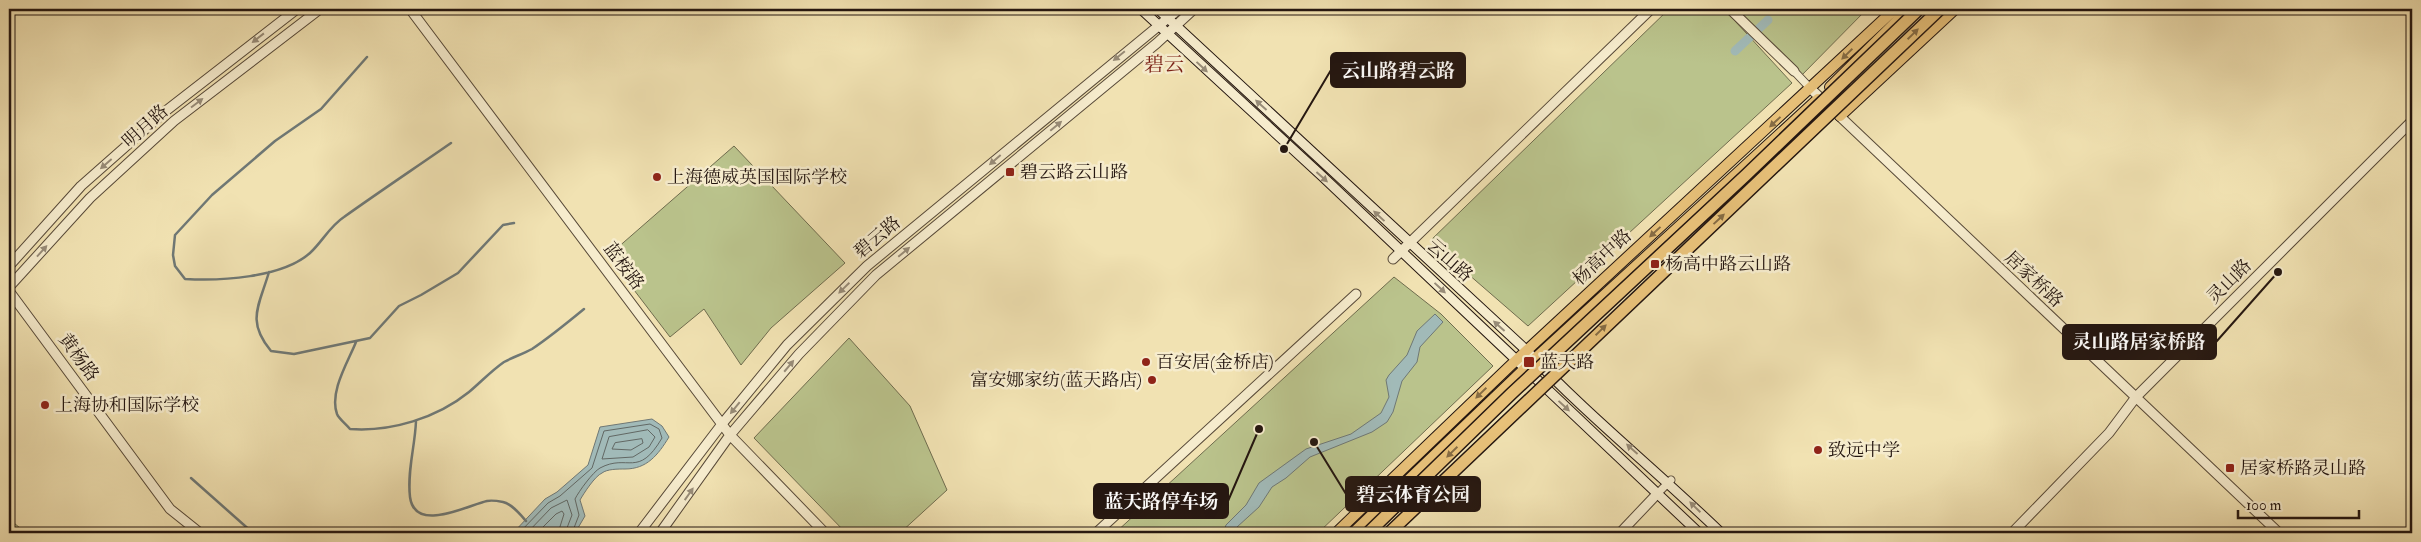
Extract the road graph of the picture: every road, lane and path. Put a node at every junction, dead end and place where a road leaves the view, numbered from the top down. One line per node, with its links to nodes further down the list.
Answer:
1 (297, 9): 27 (street, 明月路, one-way to 27)
2 (320, 9): 28 (street, 明月路, one-way to 2)
3 (410, 9): 37 (street, 蓝桉路)
4 (1141, 9): 16 (street, 云山路)
5 (1158, 9): 15 (street, 云山路)
6 (1179, 9): 15 (street, 碧云路)
7 (1194, 9): 17 (street, 碧云路)
8 (1650, 9): 24 (street)
9 (1730, 9): 19 (street)
10 (1895, 9): 20 (main road, 杨高中路, one-way to 20)
11 (1909, 9): 21 (main road, 杨高中路)
12 (1919, 9): 48 (highway, 杨高中路, one-way to 48, bridge)
13 (1940, 9): 49 (highway, one-way to 13, bridge)
14 (1955, 9): 22 (main road)
15 (1167, 18): 16 (street, 碧云路); 17 (street, 云山路)
16 (1157, 25): 18 (street, 云山路); 37 (street, 碧云路, one-way to 37)
17 (1175, 25): 18 (street, 碧云路); 24 (street, 云山路, one-way to 17)
18 (1166, 34): 25 (street, 云山路, one-way to 25); 38 (street, 碧云路, one-way to 18)
19 (1794, 71): 20 (street)
20 (1811, 89): 21 (street, 居家桥路); 30 (main road, 杨高中路, one-way to 30)
21 (1820, 97): 22 (street, 居家桥路); 31 (main road, 杨高中路)
22 (1840, 116): 36 (street, 居家桥路)
23 (2412, 121): 36 (street, 灵山路)
24 (1409, 243): 25 (street); 30 (street, 云山路, one-way to 24)
25 (1401, 251): 26 (street); 32 (street, 云山路, one-way to 32)
26 (1393, 259)
27 (9, 266)
28 (9, 289): 41 (street, 黄杨路)
29 (1356, 294): 45 (street)
30 (1526, 350): 31 (street, 云山路); 32 (main road, 杨高中路)
31 (1535, 359): 33 (main road, 杨高中路); 34 (street, 云山路)
32 (1516, 360): 33 (street, 云山路); 46 (main road, 杨高中路, one-way to 46)
33 (1525, 368): 35 (street, 云山路); 47 (main road, 杨高中路)
34 (1555, 381): 35 (main road); 39 (street, 云山路, one-way to 34)
35 (1547, 390): 40 (street, 云山路, one-way to 40); 50 (main road)
36 (2136, 397): 54 (street, 灵山路); 55 (street, 居家桥路)
37 (722, 424): 38 (street, 蓝桉路); 42 (street, 碧云路)
38 (730, 435): 43 (street, 碧云路, one-way to 38); 44 (street, 蓝桉路)
39 (1670, 481): 40 (street); 53 (street, 云山路, one-way to 39)
40 (1657, 494): 51 (street); 52 (street, 云山路)
41 (200, 533)
42 (639, 533)
43 (660, 533)
44 (825, 533)
45 (1096, 533)
46 (1336, 533)
47 (1353, 533)
48 (1368, 533)
49 (1389, 533)
50 (1396, 533)
51 (1620, 533)
52 (1699, 533)
53 (1721, 533)
54 (2012, 533)
55 (2279, 533)

